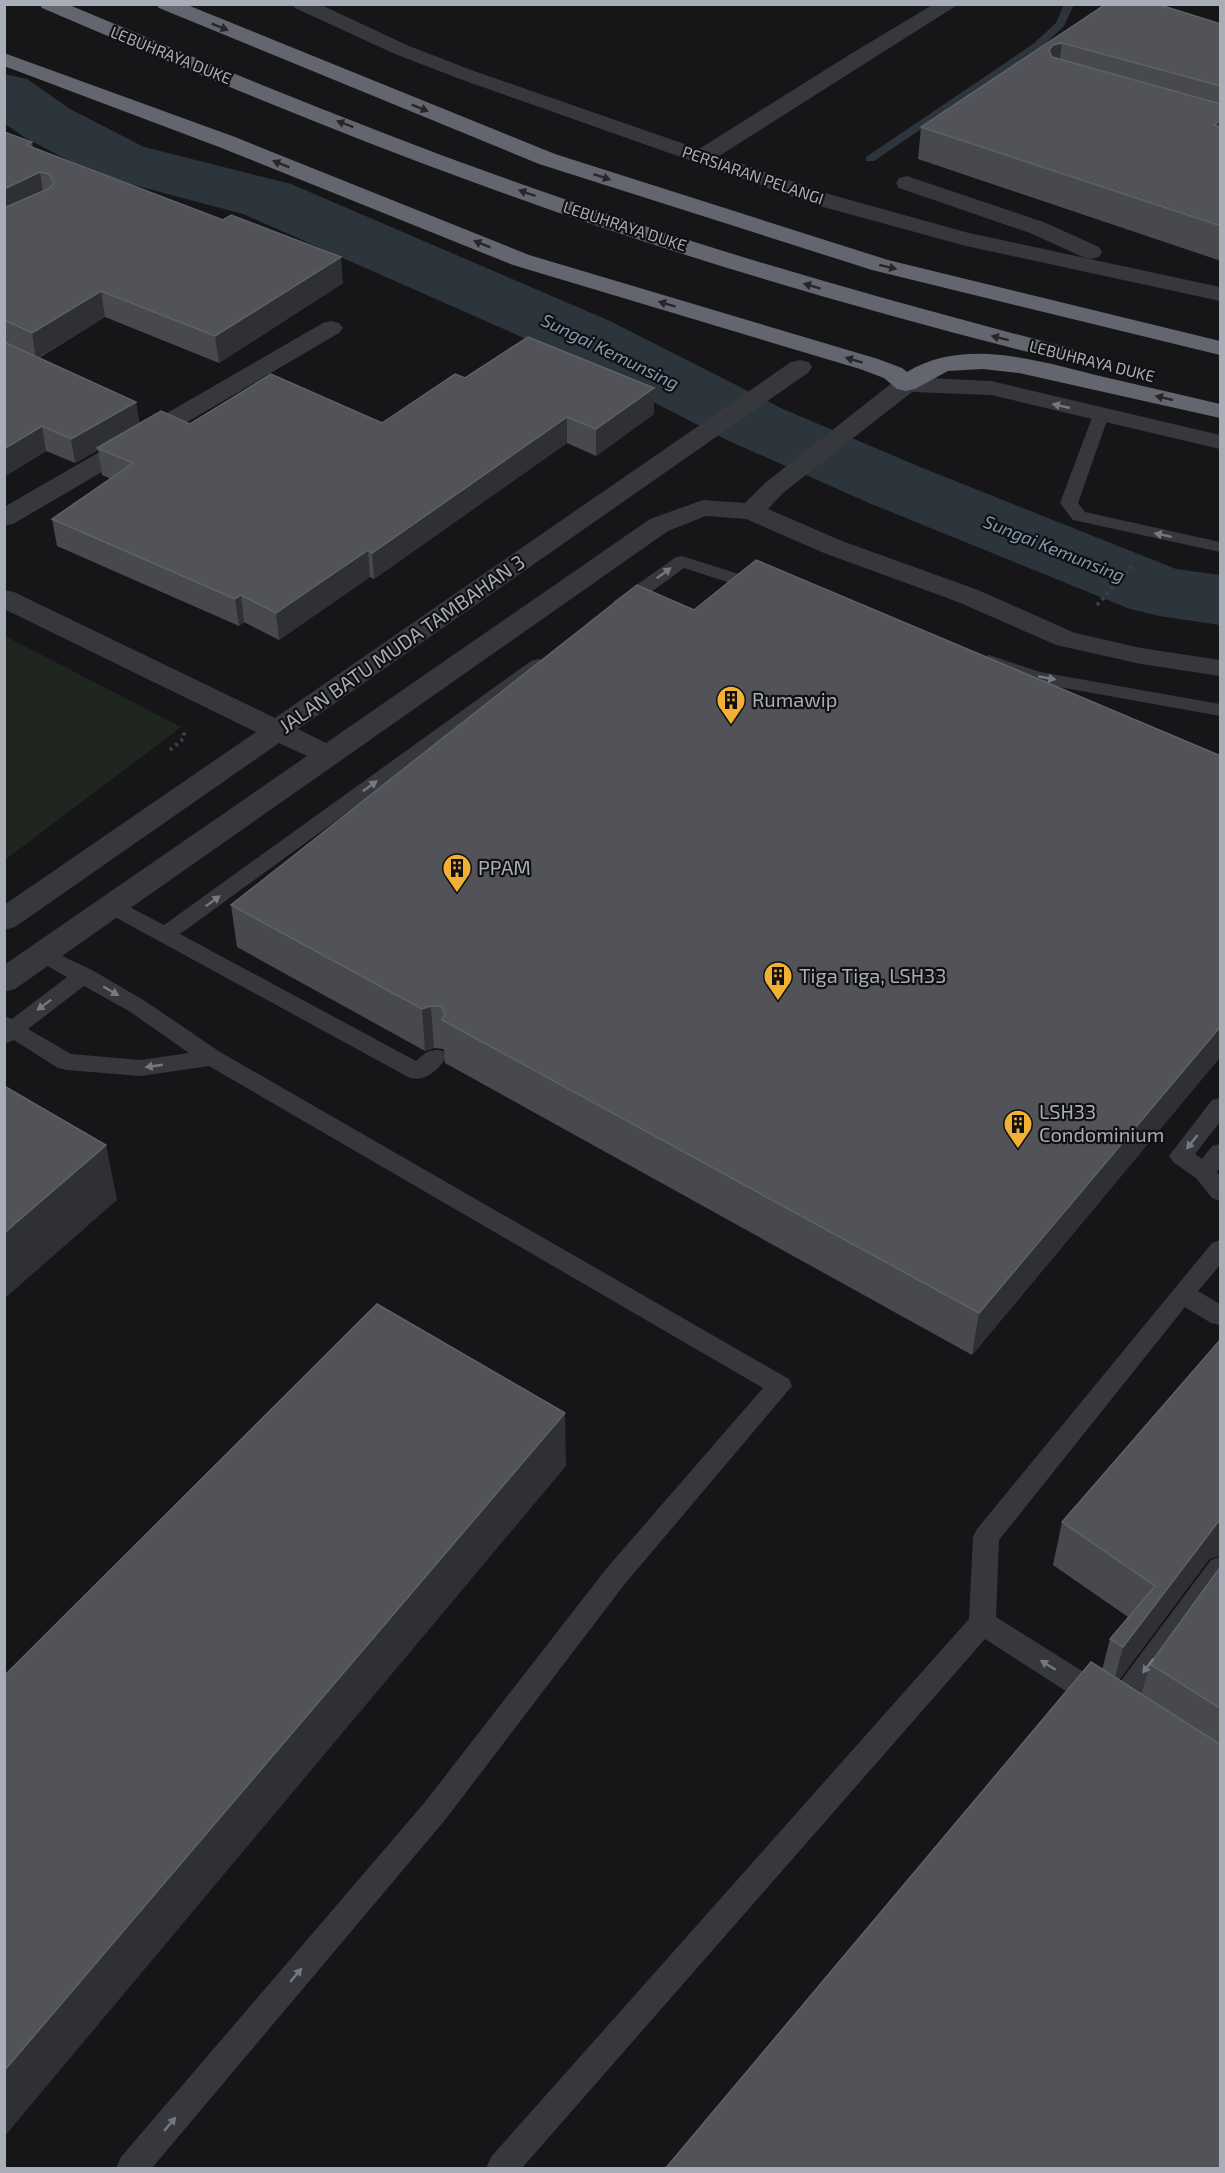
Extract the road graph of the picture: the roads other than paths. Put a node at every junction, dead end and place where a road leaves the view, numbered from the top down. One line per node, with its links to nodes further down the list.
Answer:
1 (49, 4): 14 (highway, LEBUHRAYA DUKE, one-way to 1)
2 (166, 4): 11 (highway, one-way to 11)
3 (302, 4): 6 (street, PERSIARAN PELANGI)
4 (949, 4): 6 (street)
5 (4, 59): 13 (highway, one-way to 5)
6 (702, 157): 8 (street, PERSIARAN PELANGI)
7 (907, 183): 8 (street)
8 (1153, 280): 9 (street, PERSIARAN PELANGI)
9 (1221, 294)
10 (331, 328): 19 (street)
11 (1221, 348)
12 (800, 367): 28 (street, JALAN BATU MUDA TAMBAHAN 3)
13 (906, 384): 15 (highway, one-way to 13); 16 (street, one-way to 13); 18 (street)
14 (1221, 390)
15 (1221, 411)
16 (1101, 415): 17 (street); 20 (lane, one-way to 16)
17 (1221, 441)
18 (751, 511): 26 (street); 29 (street)
19 (4, 518)
20 (1221, 547)
21 (782, 593): 23 (lane, one-way to 21)
22 (4, 598): 28 (street)
23 (605, 616)
24 (557, 651): 32 (lane, one-way to 24)
25 (970, 655): 27 (lane, one-way to 27)
26 (1221, 668)
27 (1221, 710)
28 (277, 731): 29 (street); 31 (street, JALAN BATU MUDA TAMBAHAN 3)
29 (327, 755): 30 (street)
30 (111, 906): 32 (lane); 33 (street)
31 (4, 920)
32 (165, 935): 37 (lane)
33 (43, 954): 34 (lane); 35 (street)
34 (84, 975): 36 (lane, one-way to 36); 38 (lane, one-way to 38)
35 (4, 981)
36 (7, 1030): 38 (lane, one-way to 36)
37 (435, 1057)
38 (212, 1058): 48 (lane, one-way to 38)
39 (1221, 1106): 41 (lane, one-way to 41)
40 (1221, 1152): 41 (lane)
41 (1204, 1172): 42 (lane)
42 (1221, 1192)
43 (1221, 1250): 44 (lane)
44 (1182, 1293): 45 (lane); 47 (lane)
45 (1221, 1316)
46 (1218, 1577): 47 (lane, one-way to 47)
47 (982, 1623): 49 (lane)
48 (132, 2169)
49 (502, 2169)

